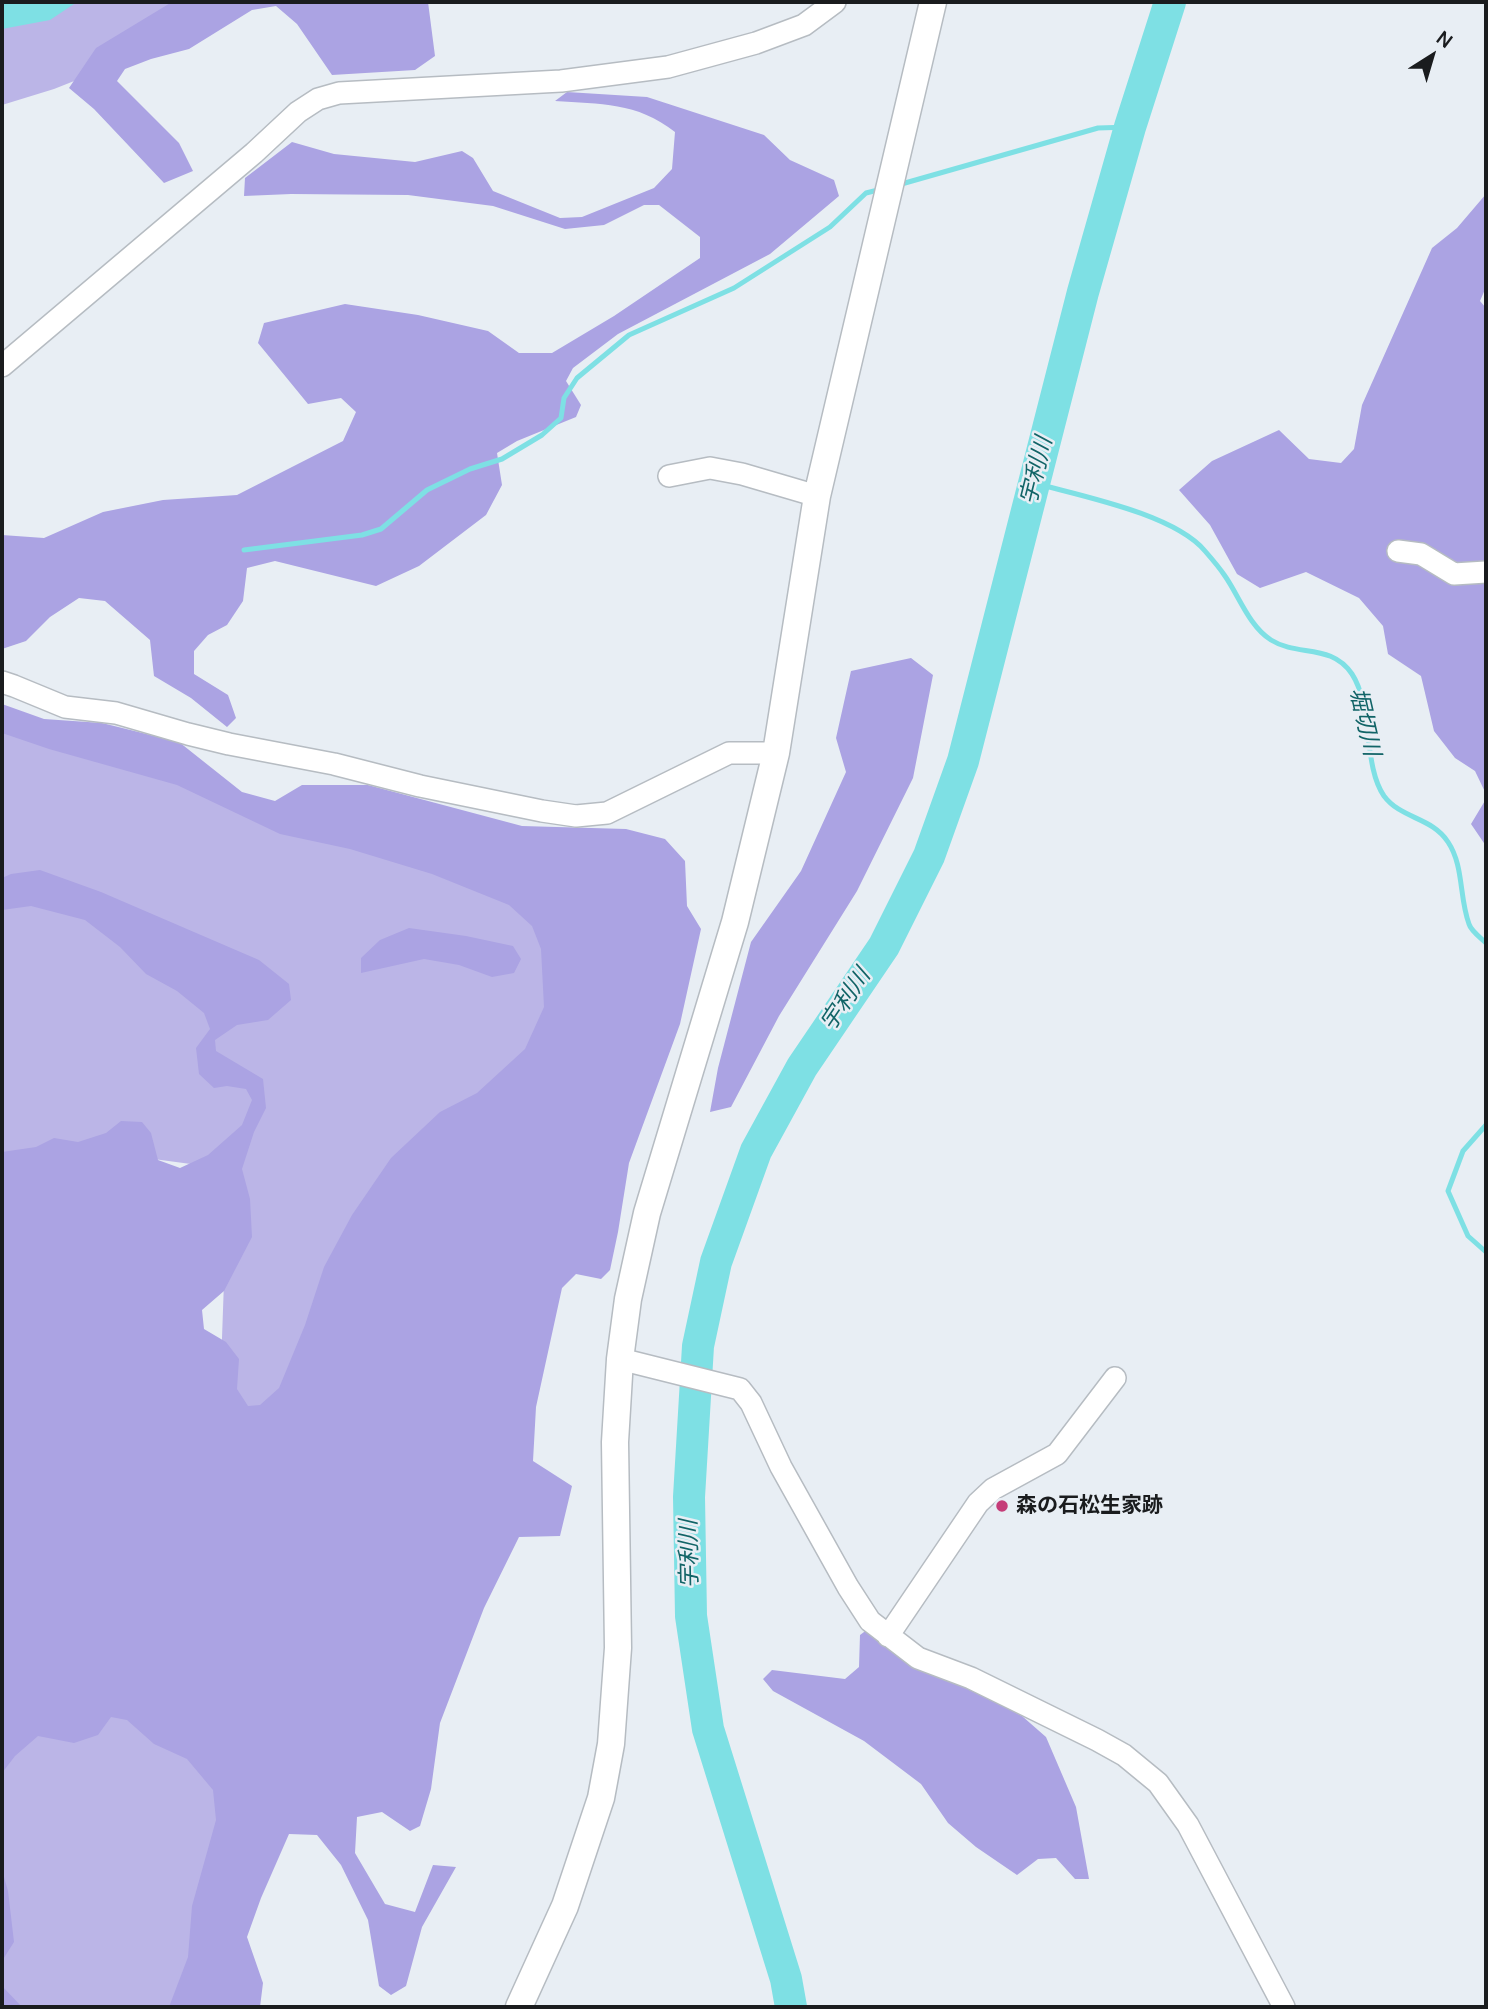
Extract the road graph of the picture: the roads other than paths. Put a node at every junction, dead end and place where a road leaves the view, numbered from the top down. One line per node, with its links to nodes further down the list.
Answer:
1 (835, 2): 3 (street)
2 (933, 2): 5 (street)
3 (2, 366)
4 (669, 476): 5 (street)
5 (817, 496): 9 (street)
6 (1398, 551): 7 (street)
7 (1486, 572)
8 (2, 682): 9 (street)
9 (776, 753): 10 (street)
10 (620, 1359): 12 (street); 13 (street)
11 (1115, 1378): 12 (street)
12 (888, 1636): 14 (street)
13 (519, 2007)
14 (1284, 2007)

